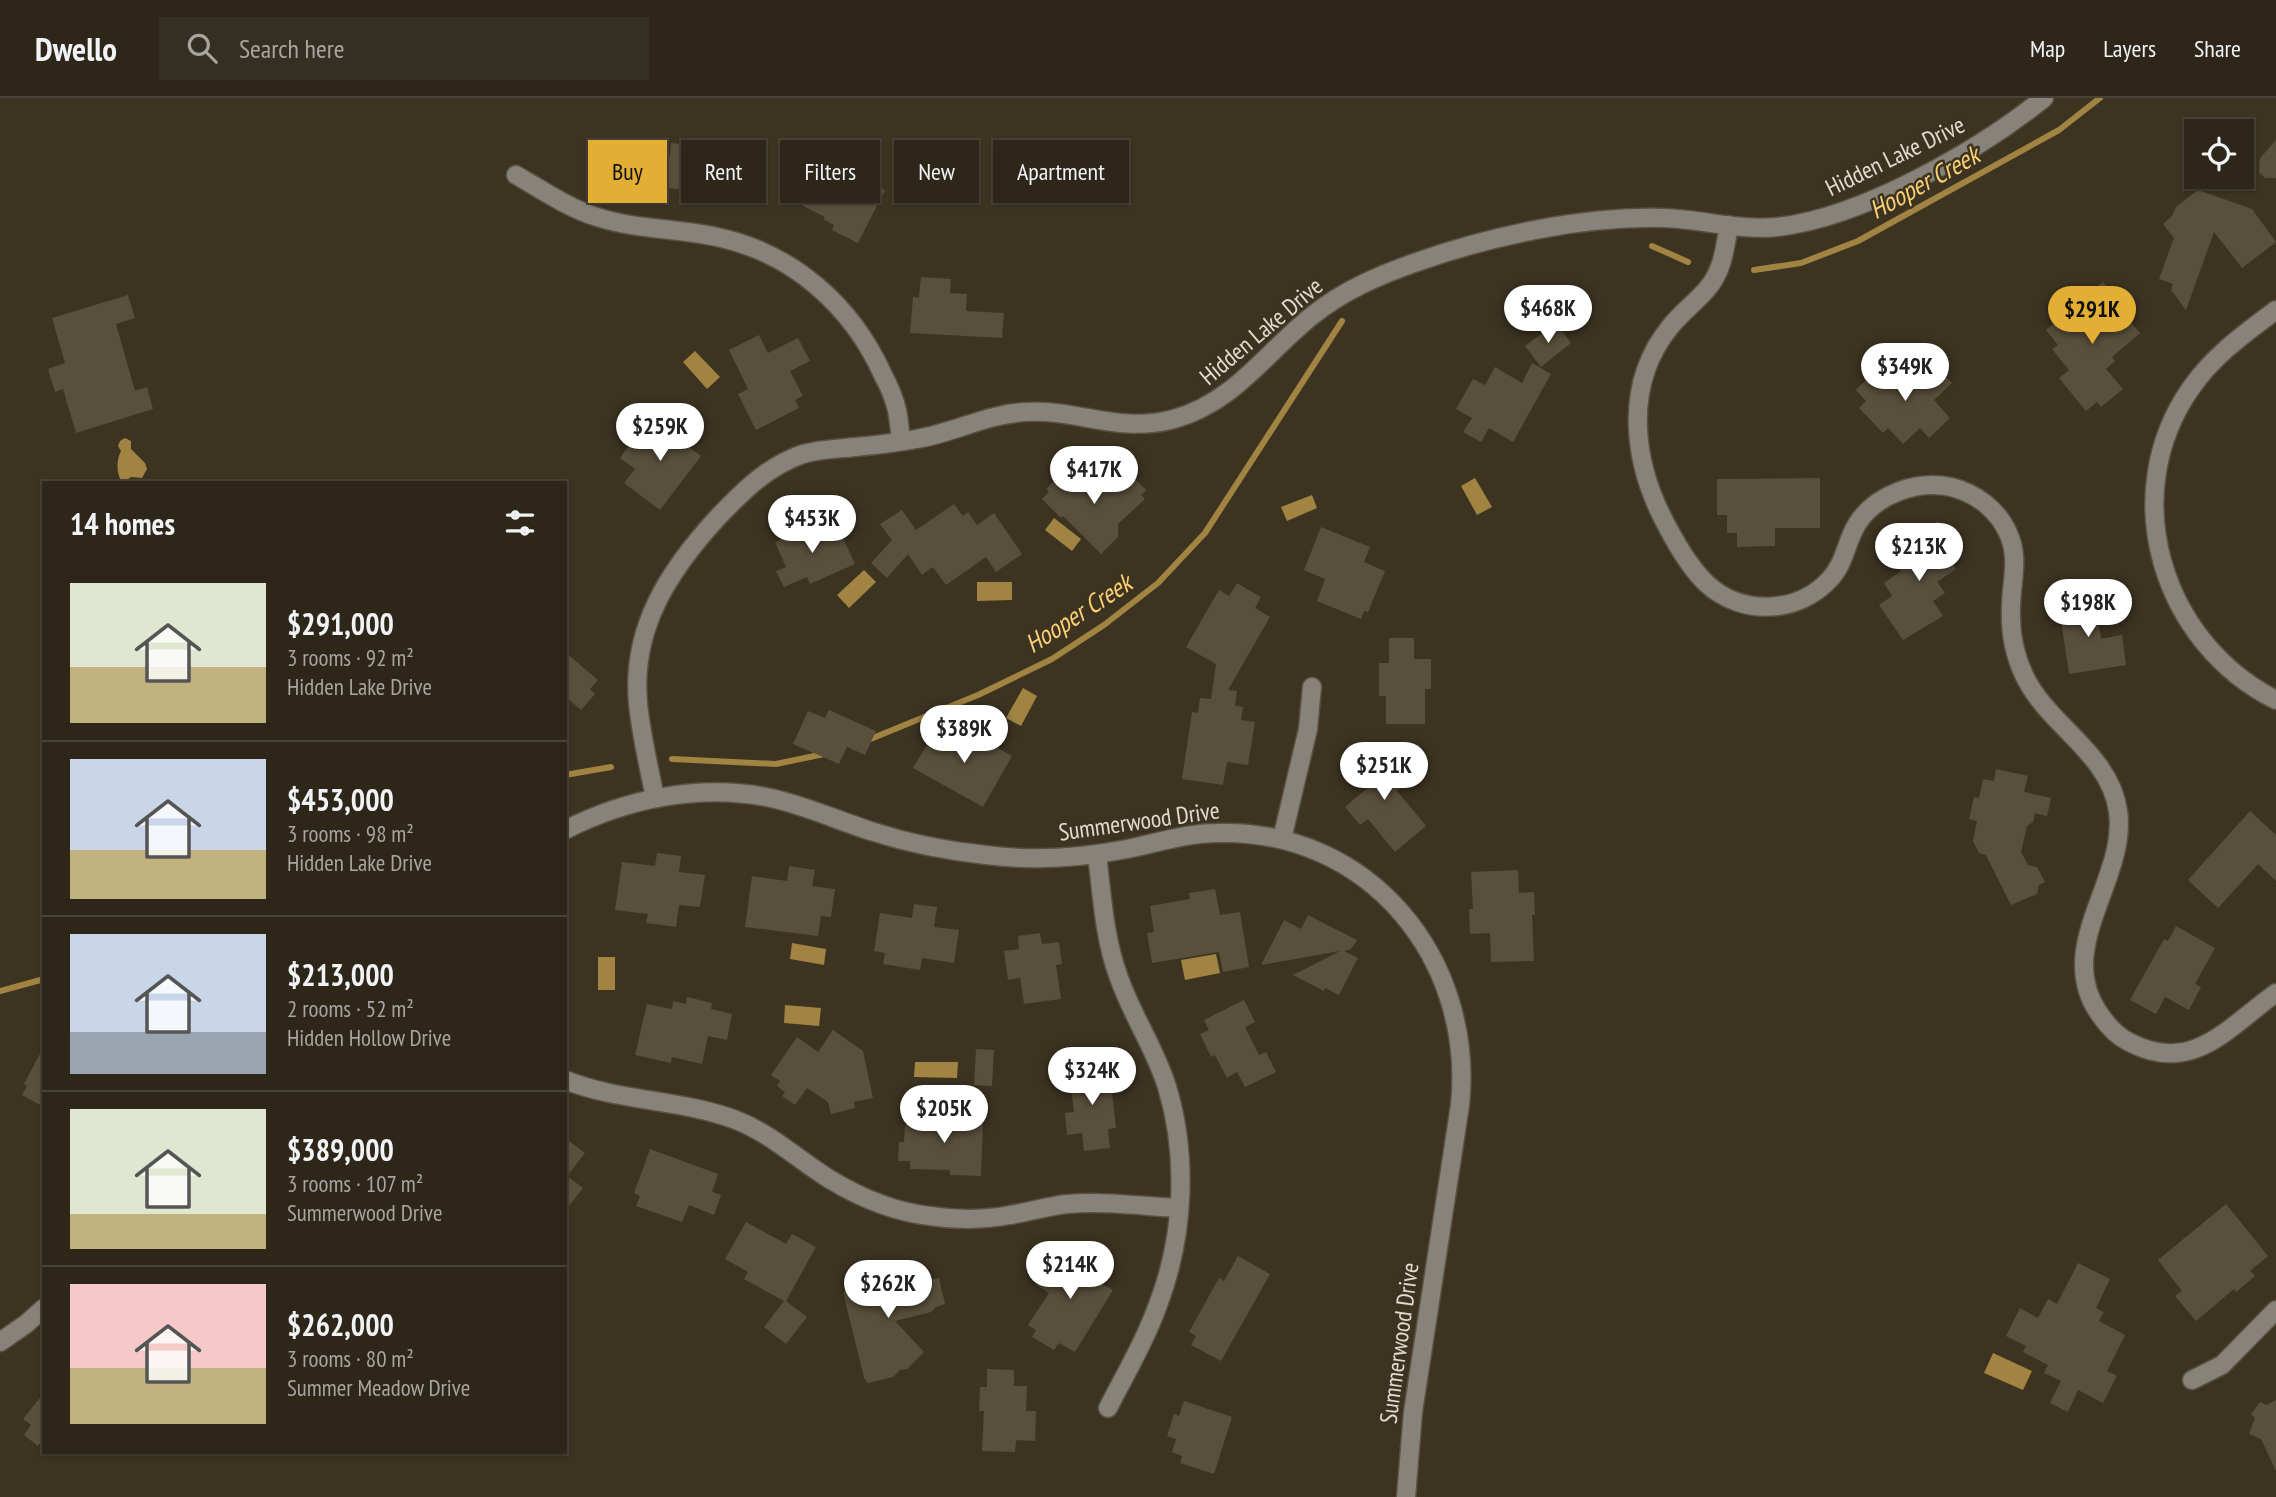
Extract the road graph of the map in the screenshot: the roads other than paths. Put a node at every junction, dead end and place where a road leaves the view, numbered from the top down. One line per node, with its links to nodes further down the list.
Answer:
1 (2043, 98): 3 (street, Hidden Lake Drive)
2 (516, 175): 5 (street)
3 (1729, 225): 5 (street, Hidden Lake Drive); 12 (street)
4 (2276, 310): 7 (street)
5 (901, 442): 8 (street, Hidden Lake Drive)
6 (1312, 687): 10 (street)
7 (2276, 700)
8 (655, 798): 9 (street, Summerwood Drive); 11 (street, Summerwood Drive)
9 (567, 829)
10 (1282, 839): 11 (street, Summerwood Drive); 20 (street, Summerwood Drive)
11 (1097, 855): 14 (street)
12 (2276, 993)
13 (567, 1081): 14 (street)
14 (1179, 1208): 19 (street)
15 (42, 1310): 17 (street)
16 (2276, 1310): 18 (street)
17 (0, 1342)
18 (2192, 1380)
19 (1108, 1408)
20 (1406, 1497)

